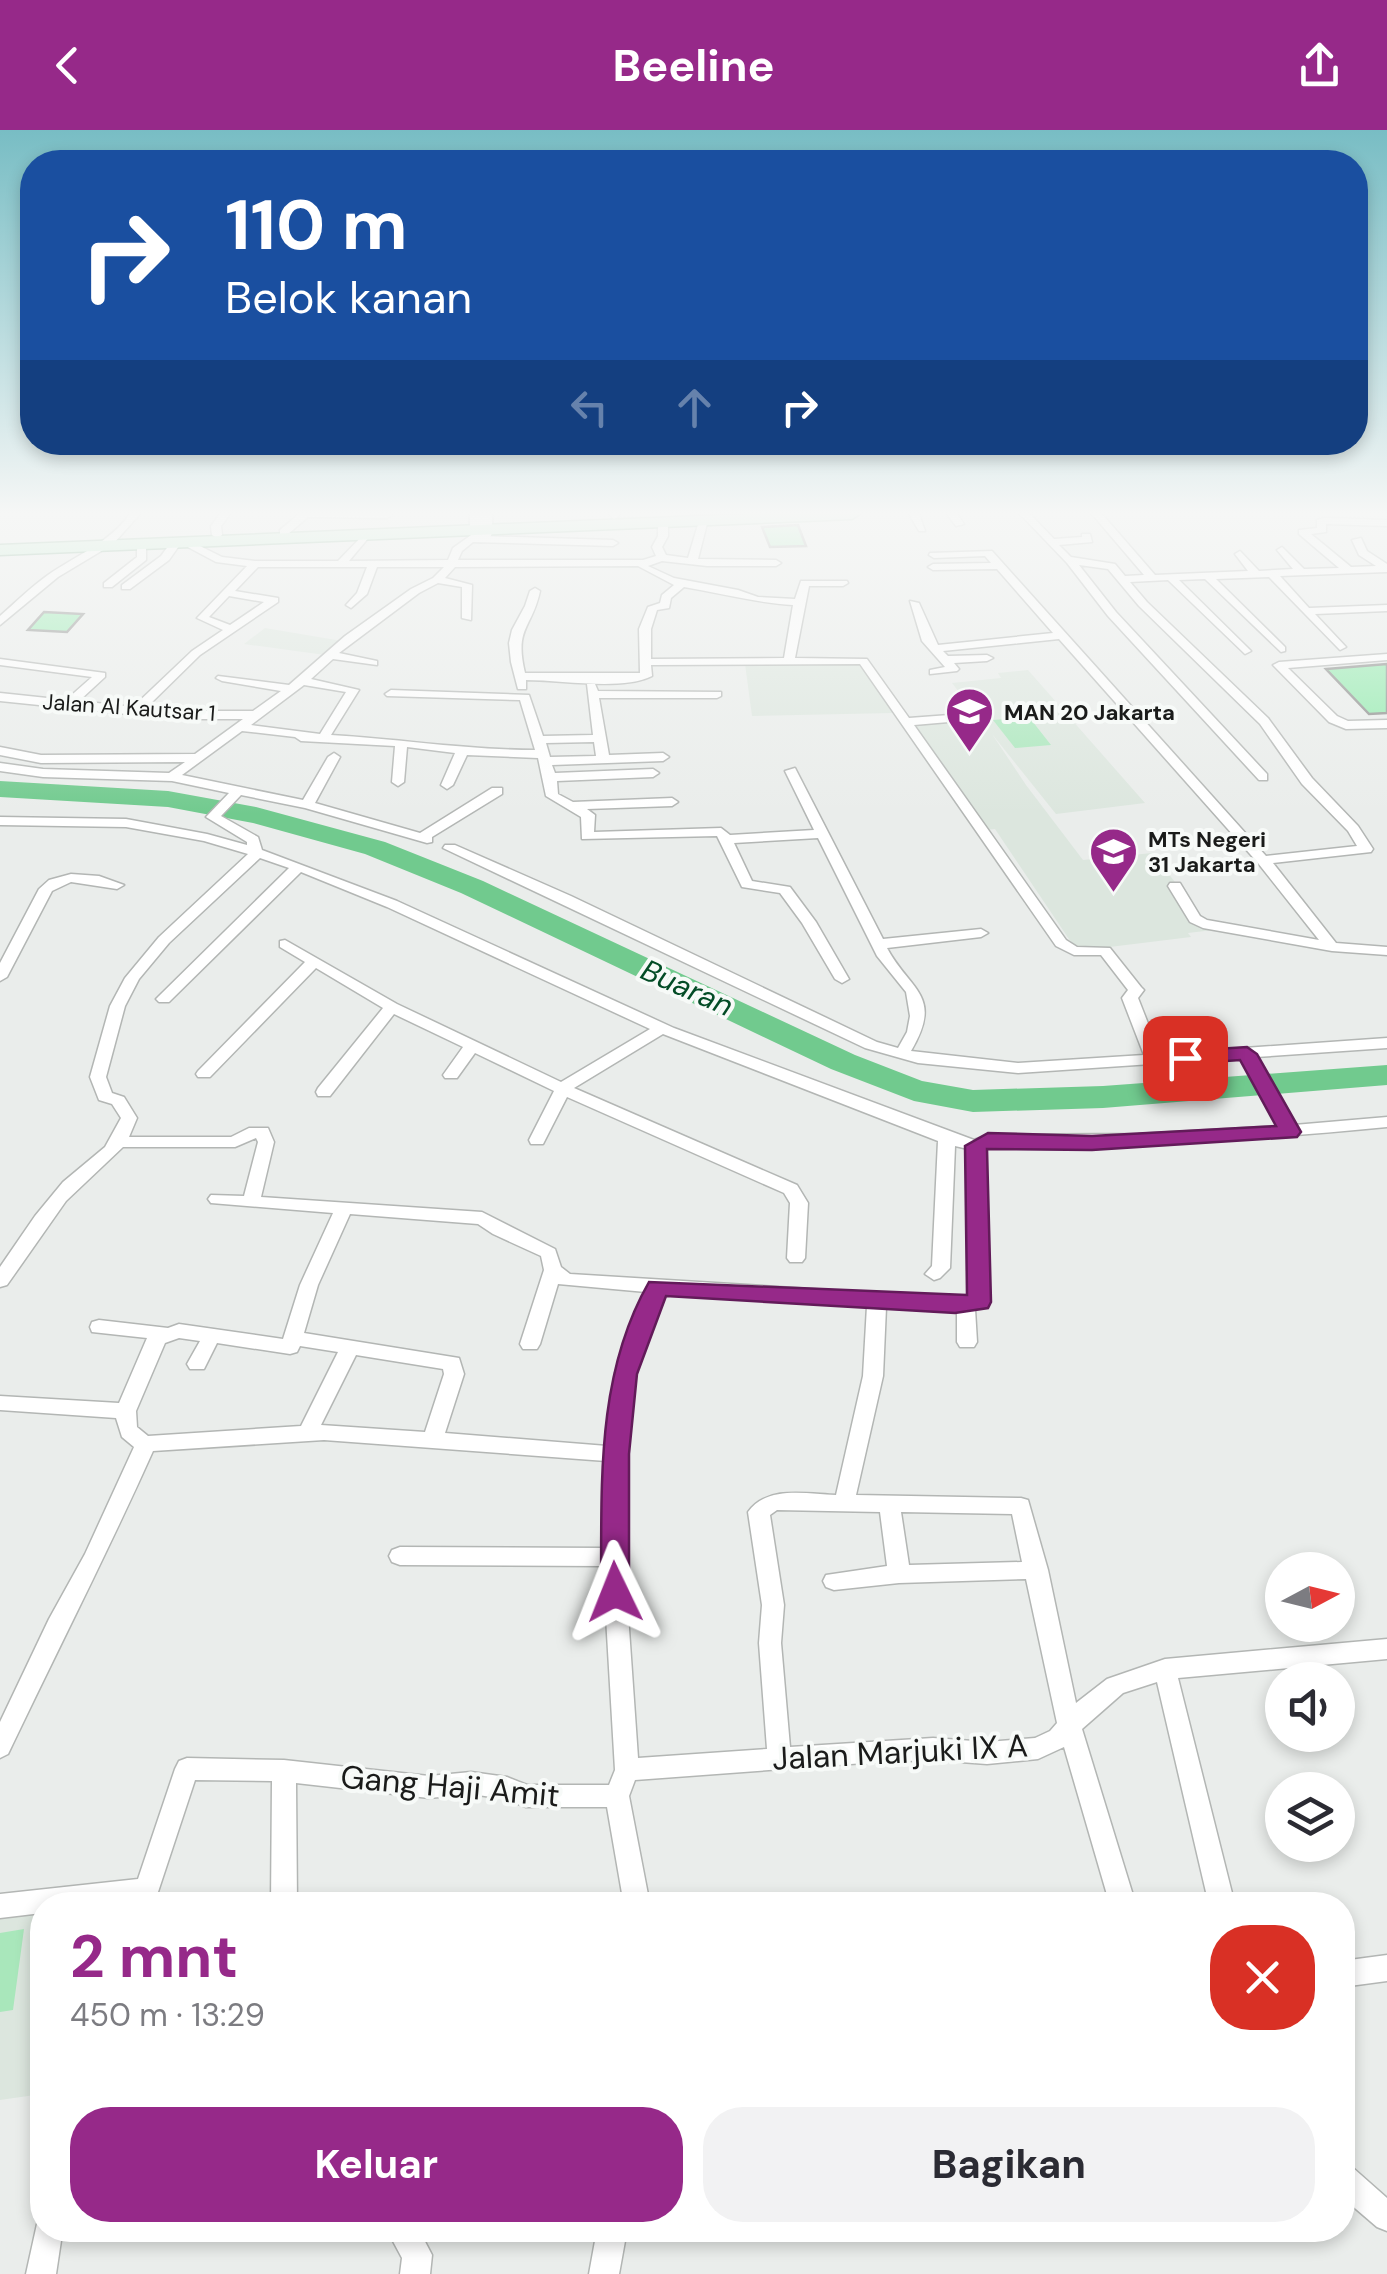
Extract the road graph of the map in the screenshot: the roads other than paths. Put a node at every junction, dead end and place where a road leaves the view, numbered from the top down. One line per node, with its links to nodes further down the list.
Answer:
1 (206, 614): 16 (street)
2 (251, 614): 16 (street)
3 (385, 614): 22 (street)
4 (467, 614): 15 (street)
5 (530, 614): 32 (street)
6 (651, 614): 28 (street)
7 (797, 614): 26 (street)
8 (919, 614): 19 (street)
9 (1044, 614): 17 (street)
10 (1112, 614): 63 (street)
11 (1157, 614): 76 (street)
12 (1207, 614): 20 (street)
13 (1246, 614): 21 (street)
14 (1310, 614): 18 (street)
15 (467, 618)
16 (229, 628): 41 (street)
17 (1064, 635): 19 (street); 76 (street)
18 (1340, 647)
19 (933, 648): 25 (street)
20 (1245, 650)
21 (1281, 650)
22 (330, 655): 29 (street); 34 (street)
23 (1387, 657): 45 (street)
24 (987, 658): 25 (street)
25 (945, 660): 30 (street)
26 (789, 661): 28 (street); 44 (street)
27 (0, 662): 40 (street)
28 (644, 662): 33 (street)
29 (373, 663)
30 (934, 672)
31 (222, 678): 34 (street)
32 (520, 678): 33 (street); 39 (street)
33 (590, 680): 37 (street)
34 (297, 685): 42 (street); 48 (street)
35 (391, 694): 39 (street)
36 (717, 694): 37 (street)
37 (594, 696): 47 (street)
38 (0, 697): 40 (street, Jalan Al Kautsar 1)
39 (524, 697): 49 (street)
40 (69, 704): 41 (street, Jalan Al Kautsar 1)
41 (136, 711): 42 (street, Jalan Al Kautsar 1)
42 (258, 715): 46 (street)
43 (972, 716): 44 (street)
44 (905, 722): 95 (street)
45 (1387, 724)
46 (239, 727): 48 (street); 54 (street)
47 (600, 738): 49 (street); 57 (street)
48 (323, 739): 50 (street)
49 (538, 740): 55 (street)
50 (401, 742): 51 (street); 64 (street)
51 (462, 750): 55 (street); 65 (street)
52 (0, 751): 54 (street)
53 (334, 756): 69 (street)
54 (198, 758): 61 (street)
55 (544, 758): 57 (street); 62 (street)
56 (663, 758): 57 (street)
57 (603, 759)
58 (0, 768): 61 (street)
59 (791, 772): 72 (street)
60 (653, 774): 62 (street)
61 (172, 777): 67 (street)
62 (550, 777): 70 (street)
63 (1263, 777)
64 (398, 782)
65 (447, 785)
66 (497, 791): 69 (street)
67 (234, 795): 69 (street); 75 (street)
68 (672, 802): 70 (street)
69 (306, 804)
70 (569, 807): 73 (street)
71 (0, 820): 75 (street)
72 (822, 834): 73 (street); 82 (street)
73 (728, 840): 87 (street)
74 (450, 848): 93 (street)
75 (256, 854): 77 (street); 104 (street)
76 (1263, 860): 83 (street)
77 (297, 868): 88 (street); 90 (street)
78 (117, 885): 86 (street)
79 (1175, 886): 83 (street)
80 (981, 932): 82 (street)
81 (285, 944): 85 (street)
82 (880, 944): 93 (street)
83 (1332, 947): 84 (street)
84 (1384, 954)
85 (314, 962): 89 (street); 96 (street)
86 (0, 977)
87 (842, 979)
88 (164, 999)
89 (392, 1007): 92 (street); 99 (street)
90 (662, 1028): 98 (street); 102 (street)
91 (1387, 1043): 94 (street)
92 (472, 1045): 97 (street); 98 (street)
93 (902, 1054): 95 (street)
94 (1248, 1056): 95 (street); 101 (street)
95 (1154, 1059)
96 (204, 1074)
97 (451, 1075)
98 (565, 1086): 103 (street); 109 (street)
99 (324, 1092)
100 (1387, 1122): 101 (street)
101 (1289, 1129): 105 (street)
102 (947, 1138): 105 (street); 111 (street)
103 (537, 1140)
104 (120, 1142): 107 (street); 112 (street)
105 (976, 1146): 115 (street)
106 (217, 1199): 107 (street)
107 (252, 1202): 108 (street)
108 (344, 1208): 110 (street); 119 (street)
109 (796, 1258)
110 (553, 1270): 113 (street); 121 (street)
111 (934, 1274)
112 (0, 1281)
113 (658, 1288): 114 (street); 129 (street)
114 (877, 1301): 115 (street); 130 (street)
115 (966, 1305): 120 (street)
116 (99, 1327): 117 (street)
117 (164, 1333): 118 (street); 125 (street)
118 (210, 1337): 119 (street); 123 (street)
119 (294, 1338): 122 (street)
120 (967, 1342)
121 (530, 1344)
122 (351, 1346): 126 (street); 127 (street)
123 (197, 1364)
124 (0, 1403): 125 (street)
125 (126, 1411): 128 (street)
126 (308, 1433): 127 (street); 128 (street)
127 (432, 1442): 129 (street)
128 (146, 1444): 140 (street)
129 (616, 1454): 133 (street)
130 (844, 1504): 131 (street); 141 (street)
131 (890, 1506): 134 (street); 135 (street)
132 (400, 1556): 133 (street)
133 (613, 1557): 142 (street)
134 (1037, 1570): 135 (street); 139 (street)
135 (900, 1574): 136 (street)
136 (834, 1581)
137 (1387, 1649): 138 (street, Jalan Marjuki IX A)
138 (1164, 1669): 139 (street, Jalan Marjuki IX A); 149 (street)
139 (1070, 1725): 141 (street, Jalan Marjuki IX A); 148 (street)
140 (0, 1747)
141 (778, 1756): 142 (street, Jalan Marjuki IX A)
142 (627, 1770): 144 (street)
143 (284, 1771): 144 (street, Gang Haji Amit); 145 (street, Gang Haji Amit); 146 (street)
144 (617, 1796): 147 (street)
145 (144, 1892)
146 (284, 1892)
147 (635, 1892)
148 (1119, 1892)
149 (1219, 1892)
150 (30, 1903): 151 (street, Gang Haji Amit)
151 (0, 1906)
152 (1387, 1968): 153 (street)
153 (1355, 1972)
154 (1355, 2189): 155 (street)
155 (1387, 2217)
156 (46, 2242): 159 (street)
157 (409, 2242): 160 (street)
158 (610, 2242): 161 (street)
159 (41, 2274)
160 (415, 2274)
161 (604, 2274)

